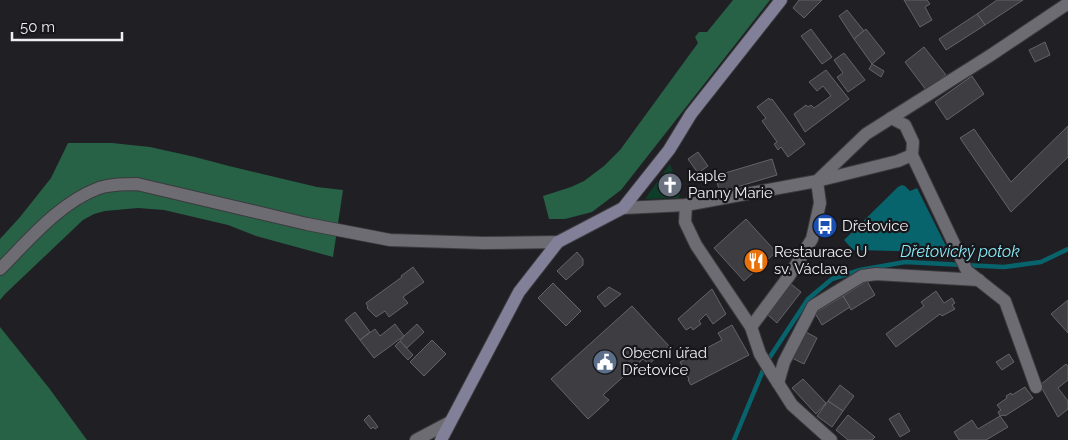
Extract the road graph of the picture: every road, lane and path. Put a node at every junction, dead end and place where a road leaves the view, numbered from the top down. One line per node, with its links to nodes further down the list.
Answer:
1 (781, 0): 7 (main road)
2 (1067, 4): 3 (street)
3 (891, 118): 4 (street); 5 (street)
4 (912, 155): 5 (street); 10 (street)
5 (817, 180): 6 (street); 11 (street)
6 (686, 205): 7 (street); 11 (street)
7 (624, 208): 8 (main road)
8 (558, 242): 9 (street); 14 (main road)
9 (0, 269)
10 (979, 280): 12 (street); 13 (street)
11 (751, 327): 12 (street)
12 (778, 383): 17 (street)
13 (1036, 388)
14 (450, 422): 15 (street); 16 (main road)
15 (416, 440)
16 (441, 440)
17 (831, 440)

